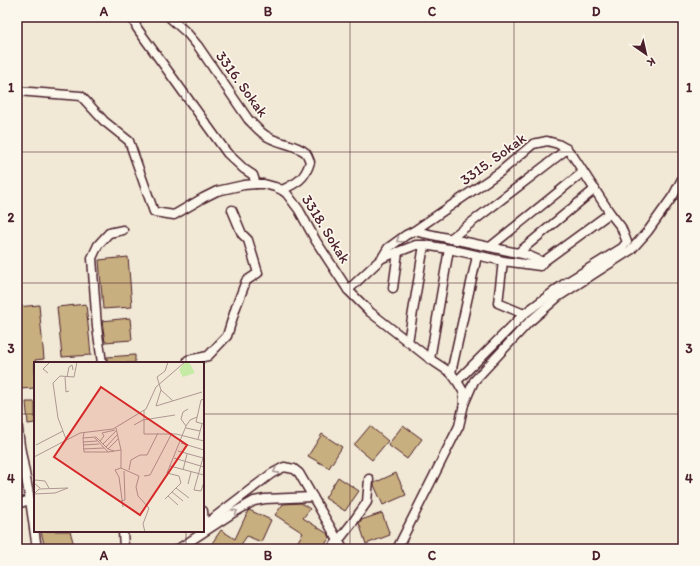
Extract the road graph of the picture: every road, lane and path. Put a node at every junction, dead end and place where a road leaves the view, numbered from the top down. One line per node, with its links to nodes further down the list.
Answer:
1 (136, 17): 7 (street)
2 (168, 17): 9 (street, 3316. Sokak)
3 (17, 91): 7 (street, 3318. Sokak)
4 (567, 149): 5 (street, 3315. Sokak); 13 (street, 3315. Sokak); 14 (street)
5 (583, 172): 8 (street, 3315. Sokak); 16 (street)
6 (683, 177): 33 (street)
7 (256, 184): 9 (street, 3318. Sokak)
8 (595, 189): 11 (street, 3315. Sokak); 19 (street)
9 (282, 190): 25 (street, 3318. Sokak)
10 (232, 210): 30 (street)
11 (610, 213): 23 (street); 26 (street, 3315. Sokak)
12 (123, 230): 29 (street)
13 (414, 231): 14 (street); 21 (street, 3315. Sokak, one-way to 21)
14 (450, 239): 16 (street)
15 (424, 245): 17 (street); 18 (street); 27 (street)
16 (490, 247): 19 (street)
17 (449, 249): 20 (street); 28 (street)
18 (398, 252): 21 (street); 24 (street)
19 (518, 253): 23 (street)
20 (477, 256): 22 (street); 31 (street)
21 (382, 258): 25 (street)
22 (503, 262): 23 (street); 26 (street)
23 (543, 262)
24 (393, 288)
25 (348, 290): 27 (street, 3318. Sokak)
26 (524, 314): 32 (street)
27 (408, 342): 28 (street, 3318. Sokak)
28 (430, 359): 31 (street, 3318. Sokak)
29 (102, 362)
30 (189, 362)
31 (451, 373): 32 (street, 3318. Sokak)
32 (458, 381): 33 (street, 3318. Sokak)
33 (464, 404): 53 (street)
34 (17, 421): 35 (street)
35 (18, 447): 38 (street)
36 (369, 479): 47 (street)
37 (312, 497): 40 (street, one-way to 40); 46 (street, one-way to 37); 47 (street)
38 (30, 500): 39 (street); 41 (street)
39 (17, 504)
40 (204, 525)
41 (34, 528)
42 (35, 532): 48 (street)
43 (123, 532): 49 (street)
44 (196, 532): 50 (street)
45 (203, 532): 50 (street, one-way to 45)
46 (204, 532)
47 (338, 541): 51 (street); 52 (street)
48 (37, 549)
49 (124, 549)
50 (177, 549)
51 (331, 549)
52 (343, 549)
53 (397, 549)

